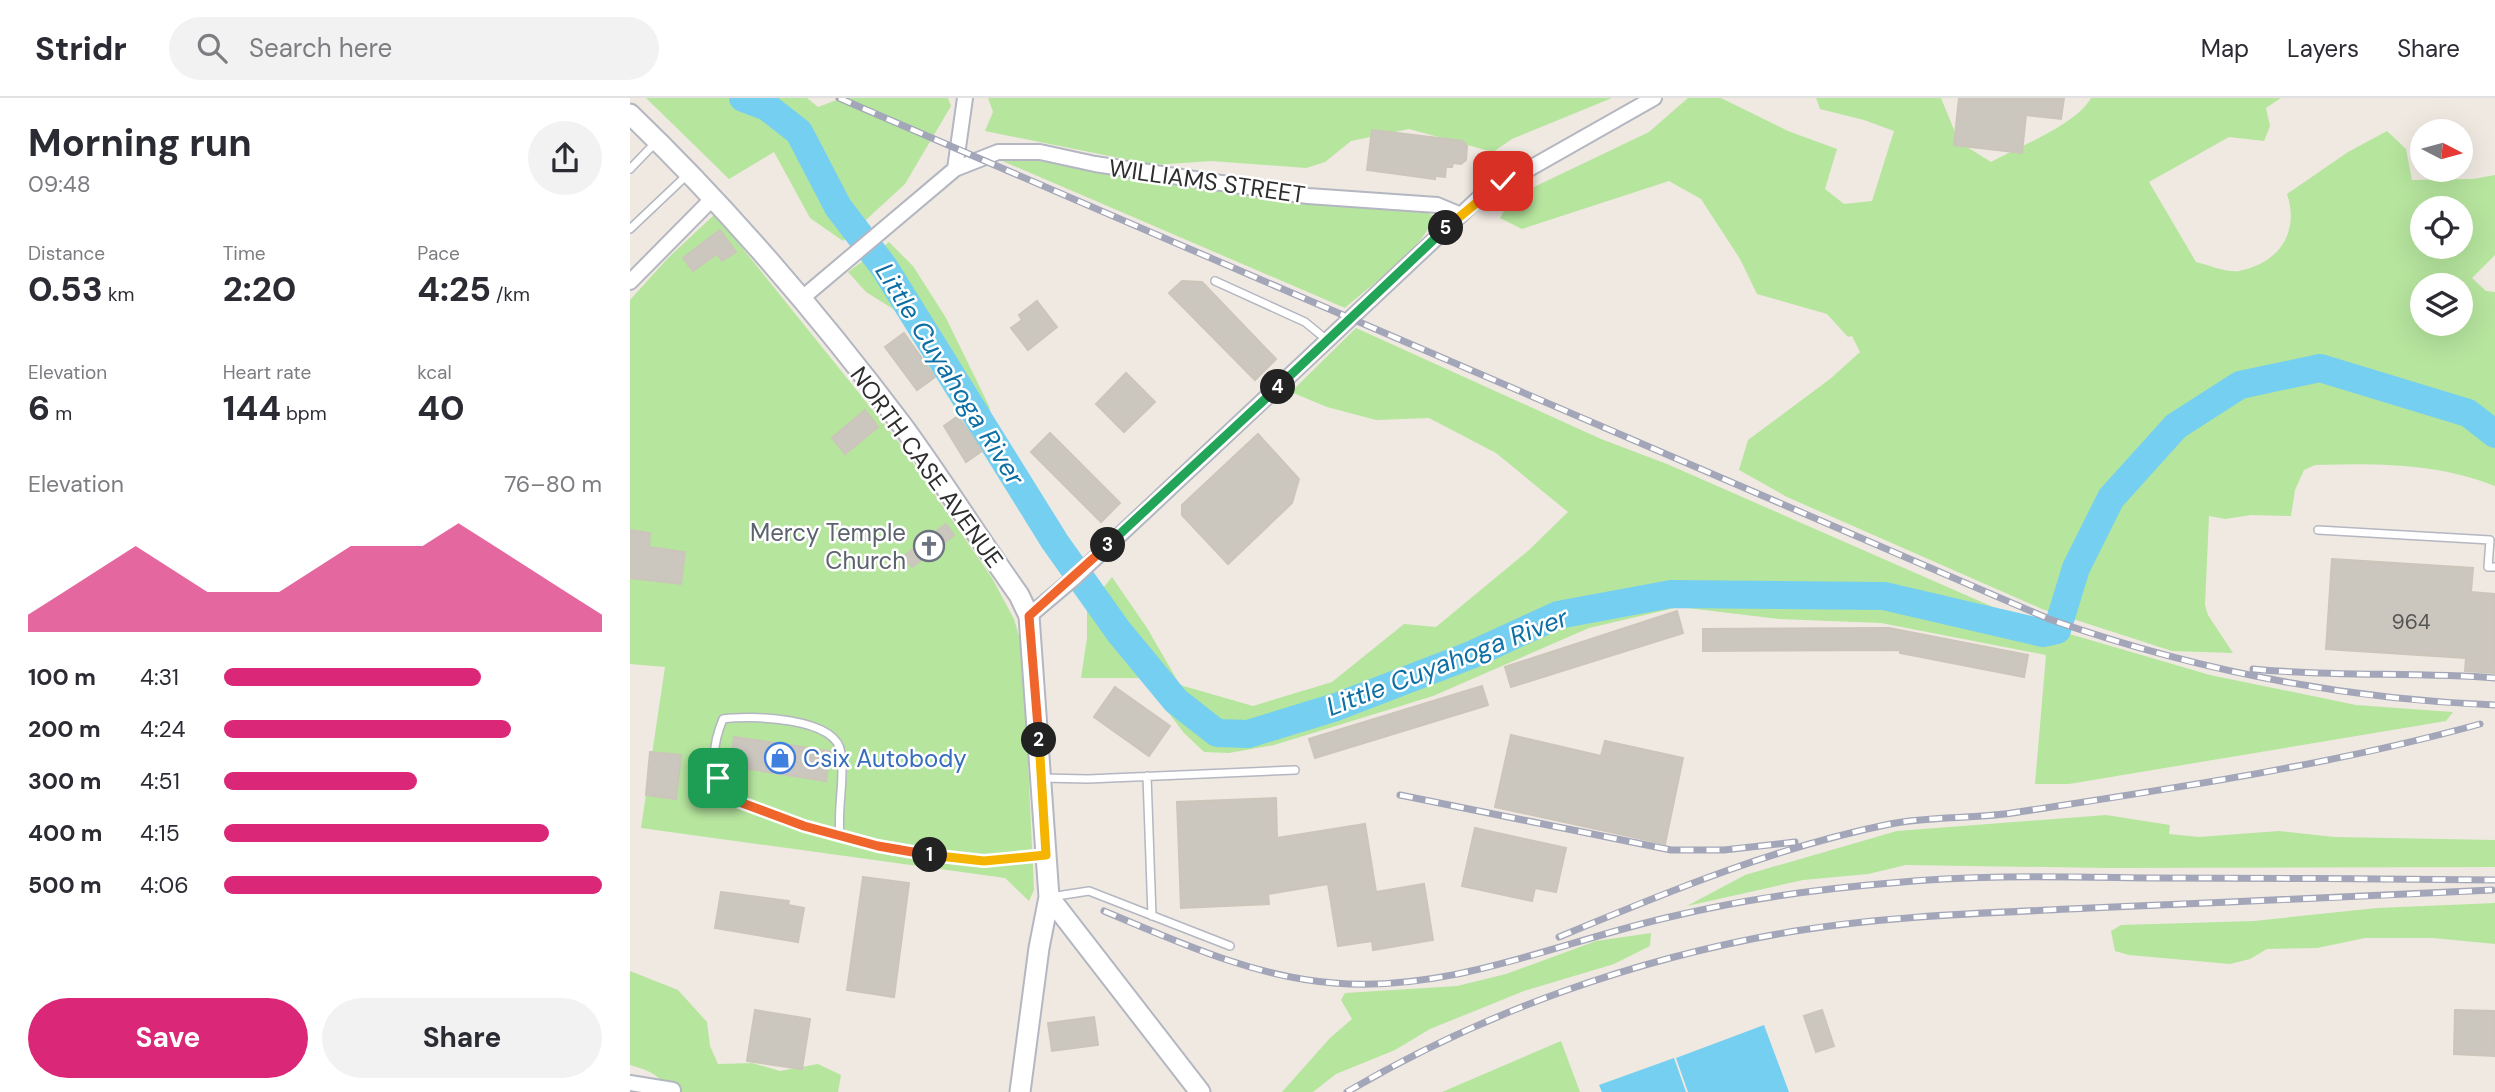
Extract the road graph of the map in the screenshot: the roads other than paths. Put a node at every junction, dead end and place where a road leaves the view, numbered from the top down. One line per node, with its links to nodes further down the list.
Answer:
1 (965, 98): 6 (street)
2 (1654, 98): 9 (street)
3 (630, 114): 4 (street, NORTH CASE AVENUE)
4 (657, 140): 5 (lane); 7 (street, NORTH CASE AVENUE)
5 (630, 169)
6 (955, 169): 9 (street, WILLIAMS STREET); 13 (street, WILLIAMS STREET)
7 (690, 172): 8 (street, NORTH CASE AVENUE); 10 (lane)
8 (714, 197): 12 (street); 13 (street, NORTH CASE AVENUE)
9 (1461, 215): 14 (street)
10 (630, 229)
11 (1215, 281): 14 (lane)
12 (630, 282)
13 (801, 299): 17 (street, NORTH CASE AVENUE)
14 (1327, 340): 17 (street)
15 (2318, 530): 16 (lane)
16 (2495, 567)
17 (1029, 616): 20 (street, NORTH CASE AVENUE)
18 (1295, 769): 19 (lane)
19 (1147, 776): 20 (lane); 24 (lane)
20 (1041, 778): 22 (street, NORTH CASE AVENUE)
21 (840, 835): 21 (lane); 22 (lane)
22 (1046, 855): 23 (street, NORTH CASE AVENUE)
23 (1049, 897): 24 (lane); 28 (street, NORTH CASE AVENUE); 29 (street)
24 (1152, 916): 25 (lane)
25 (1230, 946)
26 (630, 1083): 27 (street)
27 (673, 1090)
28 (1020, 1092)
29 (1200, 1092)

